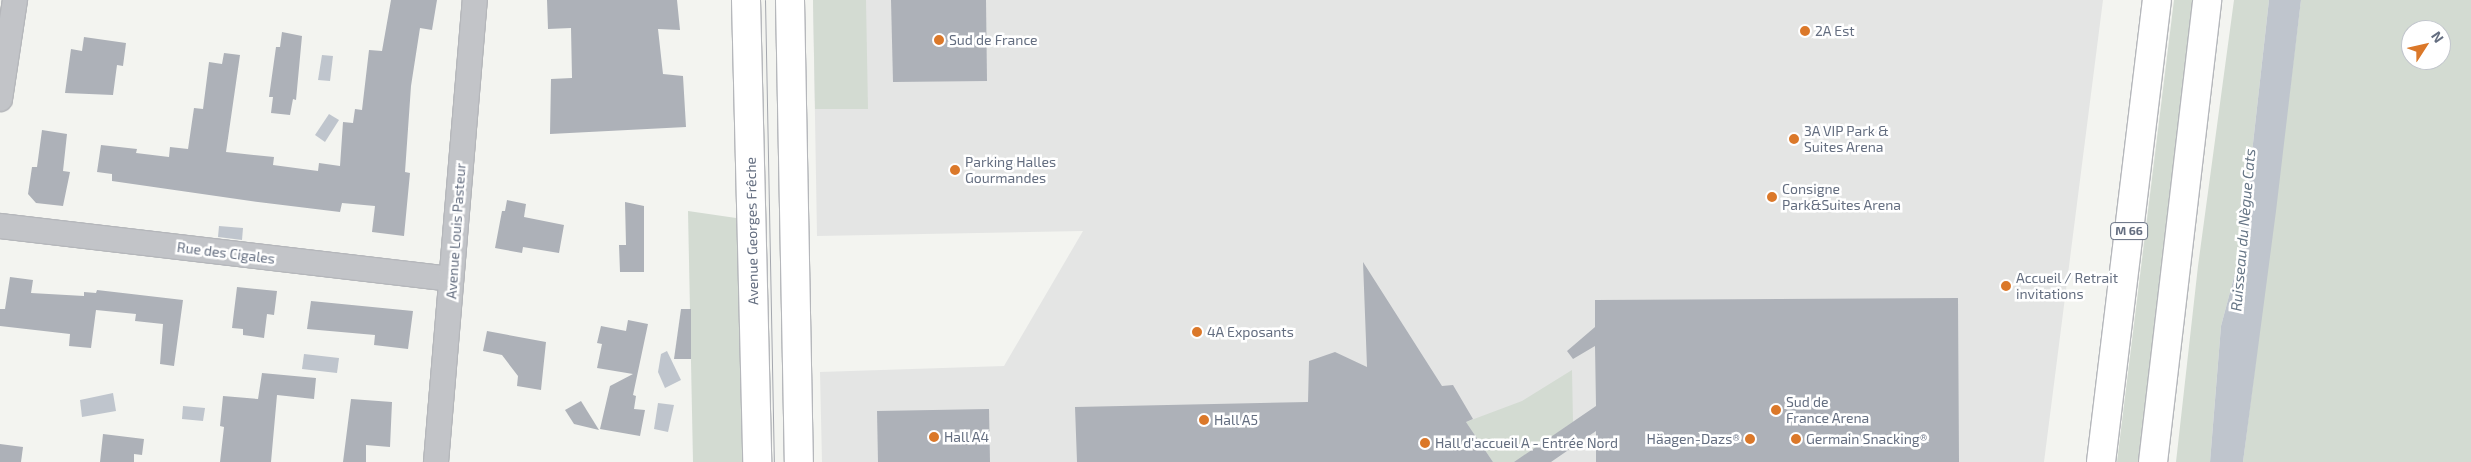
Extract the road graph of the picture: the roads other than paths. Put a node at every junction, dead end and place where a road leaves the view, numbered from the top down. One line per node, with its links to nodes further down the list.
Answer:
1 (15, 0): 7 (street)
2 (474, 0): 9 (street, Avenue Louis Pasteur)
3 (746, 0): 11 (main road, Avenue Georges Frêche)
4 (790, 0): 12 (main road)
5 (2158, 0): 13 (main road, M 66)
6 (2207, 0): 14 (main road)
7 (0, 99)
8 (0, 226): 9 (street, Rue des Cigales)
9 (451, 279): 10 (street, Avenue Louis Pasteur)
10 (436, 462)
11 (757, 462)
12 (799, 462)
13 (2101, 462)
14 (2153, 462)

